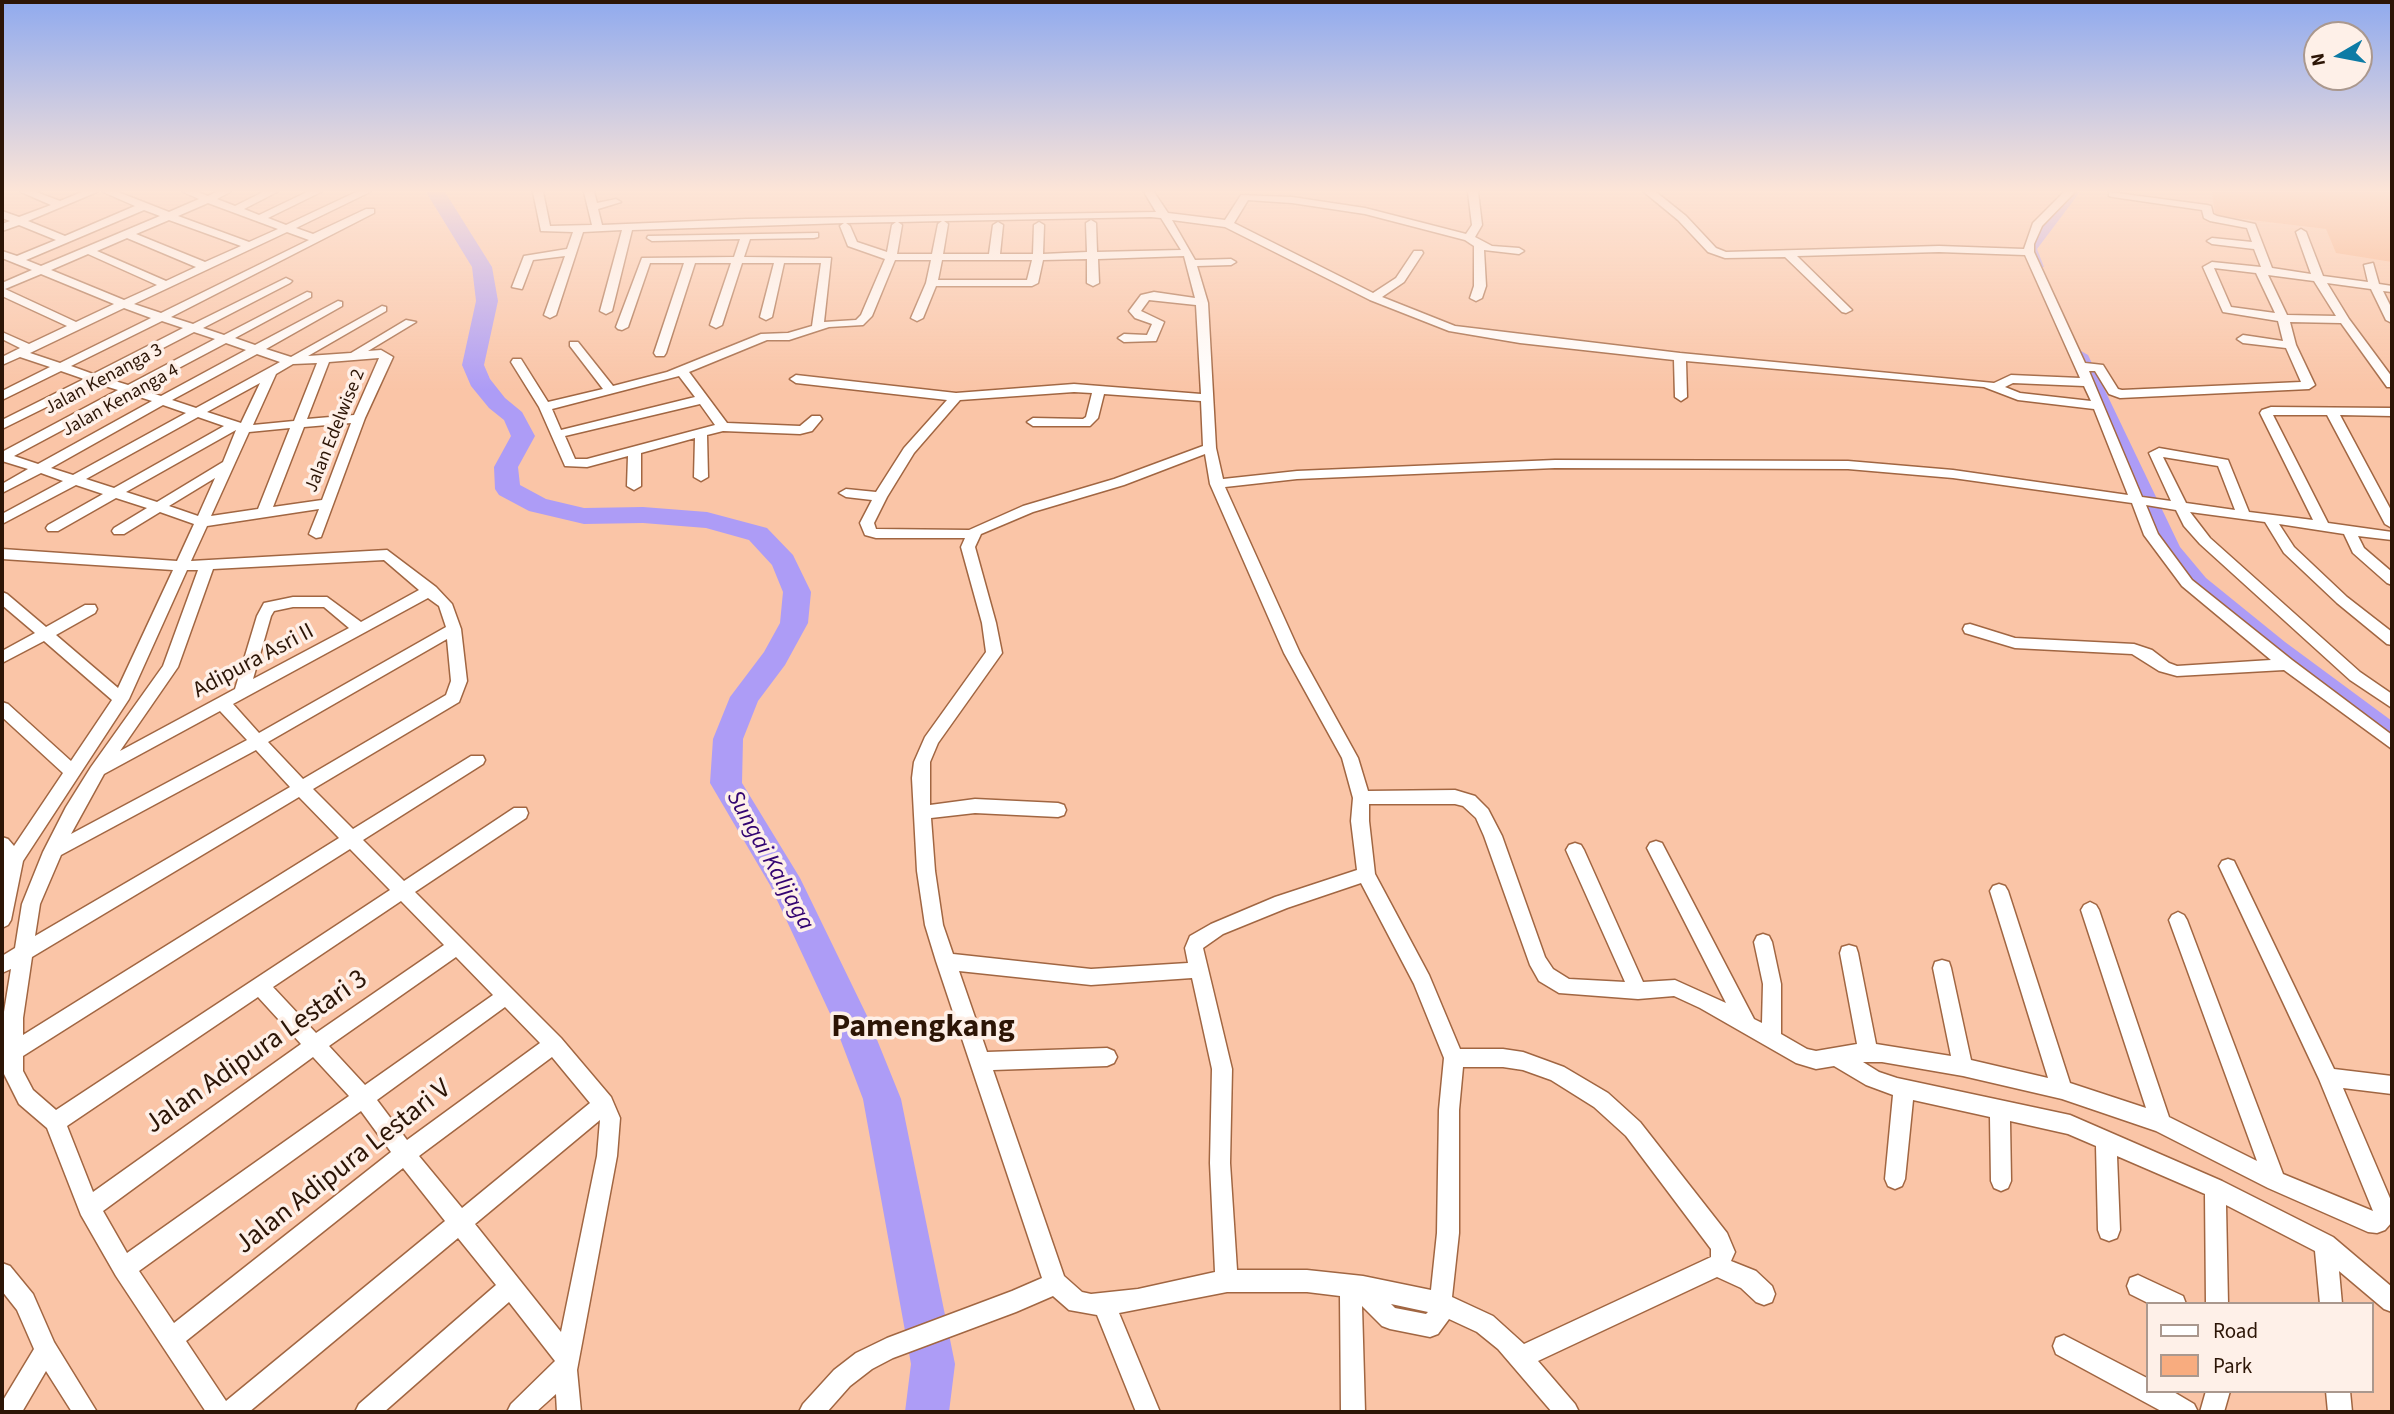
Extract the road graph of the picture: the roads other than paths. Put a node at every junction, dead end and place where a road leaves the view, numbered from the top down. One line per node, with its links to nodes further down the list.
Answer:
1 (12, 258): 26 (street)
2 (22, 258): 26 (street)
3 (72, 258): 30 (street)
4 (105, 258): 35 (street)
5 (185, 258): 29 (street)
6 (221, 258): 29 (street)
7 (280, 258): 51 (street)
8 (528, 258): 38 (street)
9 (570, 258): 50 (street)
10 (620, 258): 49 (street)
11 (891, 258): 62 (street)
12 (938, 258): 34 (street)
13 (1038, 258): 34 (street)
14 (1094, 258): 36 (street)
15 (1190, 258): 27 (street); 44 (street)
16 (1294, 258): 43 (street)
17 (1415, 258): 43 (street)
18 (1479, 258): 42 (street)
19 (1793, 258): 48 (street)
20 (2032, 258): 78 (street)
21 (2261, 258): 31 (street)
22 (2311, 258): 32 (street)
23 (691, 259): 24 (street); 61 (street); 80 (street)
24 (738, 259): 25 (street); 58 (street)
25 (780, 259): 52 (street); 62 (street)
26 (17, 260): 30 (street)
27 (1231, 262)
28 (2369, 265): 37 (street)
29 (204, 266): 35 (street)
30 (41, 271): 40 (street); 45 (street)
31 (2264, 271): 32 (street); 54 (street); 54 (street)
32 (2318, 278): 37 (street); 55 (street)
33 (286, 281): 60 (street)
34 (932, 282): 53 (street)
35 (164, 284): 45 (street)
36 (1093, 284)
37 (2374, 285): 39 (street); 56 (street)
38 (517, 287)
39 (2392, 289)
40 (2, 290): 59 (street)
41 (307, 295): 64 (street, Jalan Kenanga 3)
42 (1476, 298)
43 (1374, 299): 72 (street)
44 (1202, 303): 65 (street); 92 (street)
45 (123, 304): 51 (street); 59 (street)
46 (338, 304): 69 (street, Jalan Kenanga 4)
47 (382, 309): 74 (street)
48 (1846, 310)
49 (606, 311)
50 (550, 316)
51 (159, 317): 60 (street); 77 (street)
52 (765, 317)
53 (917, 317)
54 (2283, 318): 55 (street); 68 (street)
55 (2344, 320): 84 (street)
56 (2392, 320)
57 (410, 321): 71 (street)
58 (716, 325)
59 (75, 326): 70 (street)
60 (191, 327): 64 (street); 81 (street)
61 (622, 327)
62 (817, 328): 80 (street)
63 (2, 335): 70 (street)
64 (224, 338): 69 (street); 87 (street, Jalan Kenanga 3)
65 (1124, 338)
66 (2243, 339): 68 (street)
67 (574, 344): 88 (street)
68 (2290, 345): 78 (street)
69 (259, 348): 74 (street); 94 (street, Jalan Kenanga 4)
70 (24, 350): 75 (street); 77 (street)
71 (348, 356): 73 (street, Jalan Edelwise 2); 100 (street, Jalan Edelwise 2)
72 (1680, 358): 85 (street); 91 (street)
73 (324, 359): 74 (street, Jalan Edelwise 2); 104 (street)
74 (290, 360): 79 (street)
75 (2, 361)
76 (517, 362): 96 (street)
77 (60, 366): 81 (street); 89 (street)
78 (2086, 367): 83 (street)
79 (271, 371): 98 (street); 105 (street)
80 (677, 373): 88 (street); 93 (street)
81 (95, 377): 87 (street); 103 (street)
82 (796, 379): 90 (street)
83 (2087, 382): 85 (street); 95 (street)
84 (2391, 384)
85 (1996, 387): 95 (street)
86 (1099, 389): 90 (street); 92 (street); 102 (street)
87 (127, 390): 94 (street); 111 (street, Jalan Kenanga 3)
88 (611, 391): 96 (street)
89 (2, 396)
90 (956, 397): 121 (street)
91 (1681, 397)
92 (1208, 398): 109 (street)
93 (704, 399): 106 (street); 107 (street)
94 (159, 401): 98 (street); 113 (street, Jalan Kenanga 4)
95 (2099, 406): 122 (street)
96 (545, 407): 107 (street)
97 (2392, 412): 99 (street)
98 (196, 413): 105 (street); 115 (street)
99 (2332, 413): 131 (street); 132 (street)
100 (359, 418): 104 (street); 123 (street, Jalan Edelwise 2)
101 (816, 419): 106 (street)
102 (1034, 422)
103 (2, 425)
104 (297, 425): 105 (street); 126 (street)
105 (241, 427): 112 (street); 120 (street)
106 (723, 427): 108 (street)
107 (559, 434): 110 (street)
108 (701, 434): 110 (street); 114 (street)
109 (1210, 449): 116 (street); 137 (street)
110 (635, 450): 117 (street)
111 (2, 456): 113 (street)
112 (231, 463): 125 (street); 130 (street)
113 (38, 469): 115 (street); 118 (street, Jalan Kenanga 4)
114 (701, 477)
115 (76, 481): 120 (street); 129 (street)
116 (1217, 484): 122 (street); 163 (street)
117 (634, 486)
118 (2, 489)
119 (846, 493): 121 (street)
120 (114, 494): 125 (street); 133 (street)
121 (880, 497): 137 (street)
122 (2139, 500): 124 (street); 152 (street)
123 (327, 503): 126 (street); 136 (street, Jalan Edelwise 2)
124 (2176, 505): 127 (street); 127 (street); 155 (street)
125 (155, 507): 130 (street); 135 (street)
126 (264, 512): 130 (street)
127 (2244, 514): 128 (street)
128 (2270, 518): 132 (street); 150 (street)
129 (2, 520)
130 (203, 522): 141 (street)
131 (2392, 524)
132 (2323, 527): 134 (street)
133 (53, 528)
134 (2349, 530): 138 (street); 142 (street)
135 (119, 531)
136 (316, 534)
137 (973, 534): 166 (street)
138 (2392, 536)
139 (2, 554): 141 (street)
140 (207, 565): 141 (street); 143 (street); 160 (street)
141 (183, 566): 153 (street)
142 (2392, 580)
143 (431, 590): 146 (street, Adipura Asri II); 147 (street)
144 (2, 597): 149 (street)
145 (90, 608): 149 (street)
146 (360, 629): 154 (street, Adipura Asri II); 154 (street)
147 (454, 629): 157 (street); 162 (street)
148 (1970, 629): 152 (street)
149 (45, 634): 151 (street); 153 (street)
150 (2392, 640)
151 (2, 658)
152 (2287, 664): 158 (street)
153 (121, 699): 161 (street)
154 (232, 700): 157 (street); 160 (street, Adipura Asri II)
155 (2392, 702)
156 (2, 708): 161 (street)
157 (256, 742): 162 (street); 171 (street)
158 (2392, 743)
159 (477, 760): 167 (street)
160 (97, 771): 171 (street)
161 (72, 772): 172 (street)
162 (302, 789): 167 (street); 183 (street)
163 (1361, 809): 174 (street); 189 (street)
164 (1058, 810): 166 (street)
165 (520, 813): 176 (street)
166 (922, 813): 184 (street)
167 (351, 838): 176 (street); 195 (street)
168 (2, 844): 172 (street)
169 (1656, 848): 191 (street)
170 (1575, 850): 189 (street)
171 (52, 852): 183 (street)
172 (8, 862): 178 (street)
173 (2228, 866): 202 (street)
174 (1366, 874): 187 (street); 198 (street)
175 (2000, 891): 205 (street)
176 (405, 892): 181 (street); 188 (street)
177 (2090, 910): 210 (street)
178 (2, 920)
179 (2178, 920): 215 (street)
180 (1763, 942): 192 (street)
181 (458, 946): 190 (street); 194 (street, Jalan Adipura Lestari 3)
182 (1849, 953): 196 (street)
183 (23, 954): 185 (street); 195 (street)
184 (945, 961): 187 (street); 200 (street)
185 (2, 965)
186 (1942, 968): 201 (street)
187 (1197, 970): 224 (street)
188 (261, 987): 194 (street); 209 (street)
189 (1638, 990): 191 (street)
190 (506, 996): 193 (street); 206 (street)
191 (1747, 1025): 192 (street)
192 (1771, 1040): 199 (street)
193 (554, 1044): 207 (street); 212 (street, Jalan Adipura Lestari V)
194 (313, 1046): 206 (street); 217 (street, Jalan Adipura Lestari 3)
195 (13, 1052): 209 (street)
196 (1868, 1053): 199 (street); 201 (street)
197 (1107, 1057): 200 (street)
198 (1454, 1058): 221 (street); 234 (street)
199 (1839, 1058): 204 (street)
200 (980, 1061): 225 (street)
201 (1962, 1067): 205 (street)
202 (2328, 1077): 203 (street); 215 (street)
203 (2392, 1085)
204 (1904, 1088): 208 (street); 213 (street)
205 (2062, 1090): 210 (street)
206 (362, 1096): 212 (street); 222 (street)
207 (604, 1104): 218 (street); 240 (street)
208 (2000, 1108): 211 (street); 214 (street)
209 (55, 1122): 217 (street)
210 (2161, 1123): 215 (street)
211 (2106, 1141): 216 (street); 219 (street)
212 (405, 1154): 218 (street); 236 (street, Jalan Adipura Lestari V)
213 (1895, 1179)
214 (2001, 1181)
215 (2275, 1181)
216 (2215, 1188): 220 (street); 232 (street)
217 (89, 1208): 222 (street)
218 (460, 1224): 227 (street); 248 (street)
219 (2109, 1230)
220 (2325, 1245): 230 (street); 233 (street)
221 (1719, 1265): 229 (street); 239 (street)
222 (124, 1268): 236 (street)
223 (2, 1274): 238 (street)
224 (1227, 1281): 228 (street); 235 (street)
225 (1055, 1283): 235 (street); 252 (street)
226 (2138, 1286): 231 (street)
227 (510, 1287): 240 (street); 249 (street)
228 (1357, 1287): 234 (street); 254 (street)
229 (1763, 1294)
230 (2392, 1301)
231 (2171, 1302)
232 (2217, 1302)
233 (2330, 1302)
234 (1440, 1303): 239 (street)
235 (1104, 1304): 253 (street)
236 (171, 1339): 247 (street)
237 (2064, 1346): 241 (street)
238 (46, 1350): 245 (street); 246 (street)
239 (1521, 1357): 255 (street)
240 (566, 1363): 250 (street); 251 (street)
241 (2146, 1390)
242 (2152, 1393): 256 (street)
243 (2217, 1393): 257 (street)
244 (2338, 1393): 258 (street)
245 (9, 1412)
246 (85, 1412)
247 (220, 1412)
248 (231, 1412)
249 (367, 1412)
250 (519, 1412)
251 (569, 1412)
252 (811, 1412)
253 (1148, 1412)
254 (1353, 1412)
255 (1567, 1412)
256 (2186, 1412)
257 (2212, 1412)
258 (2340, 1412)

